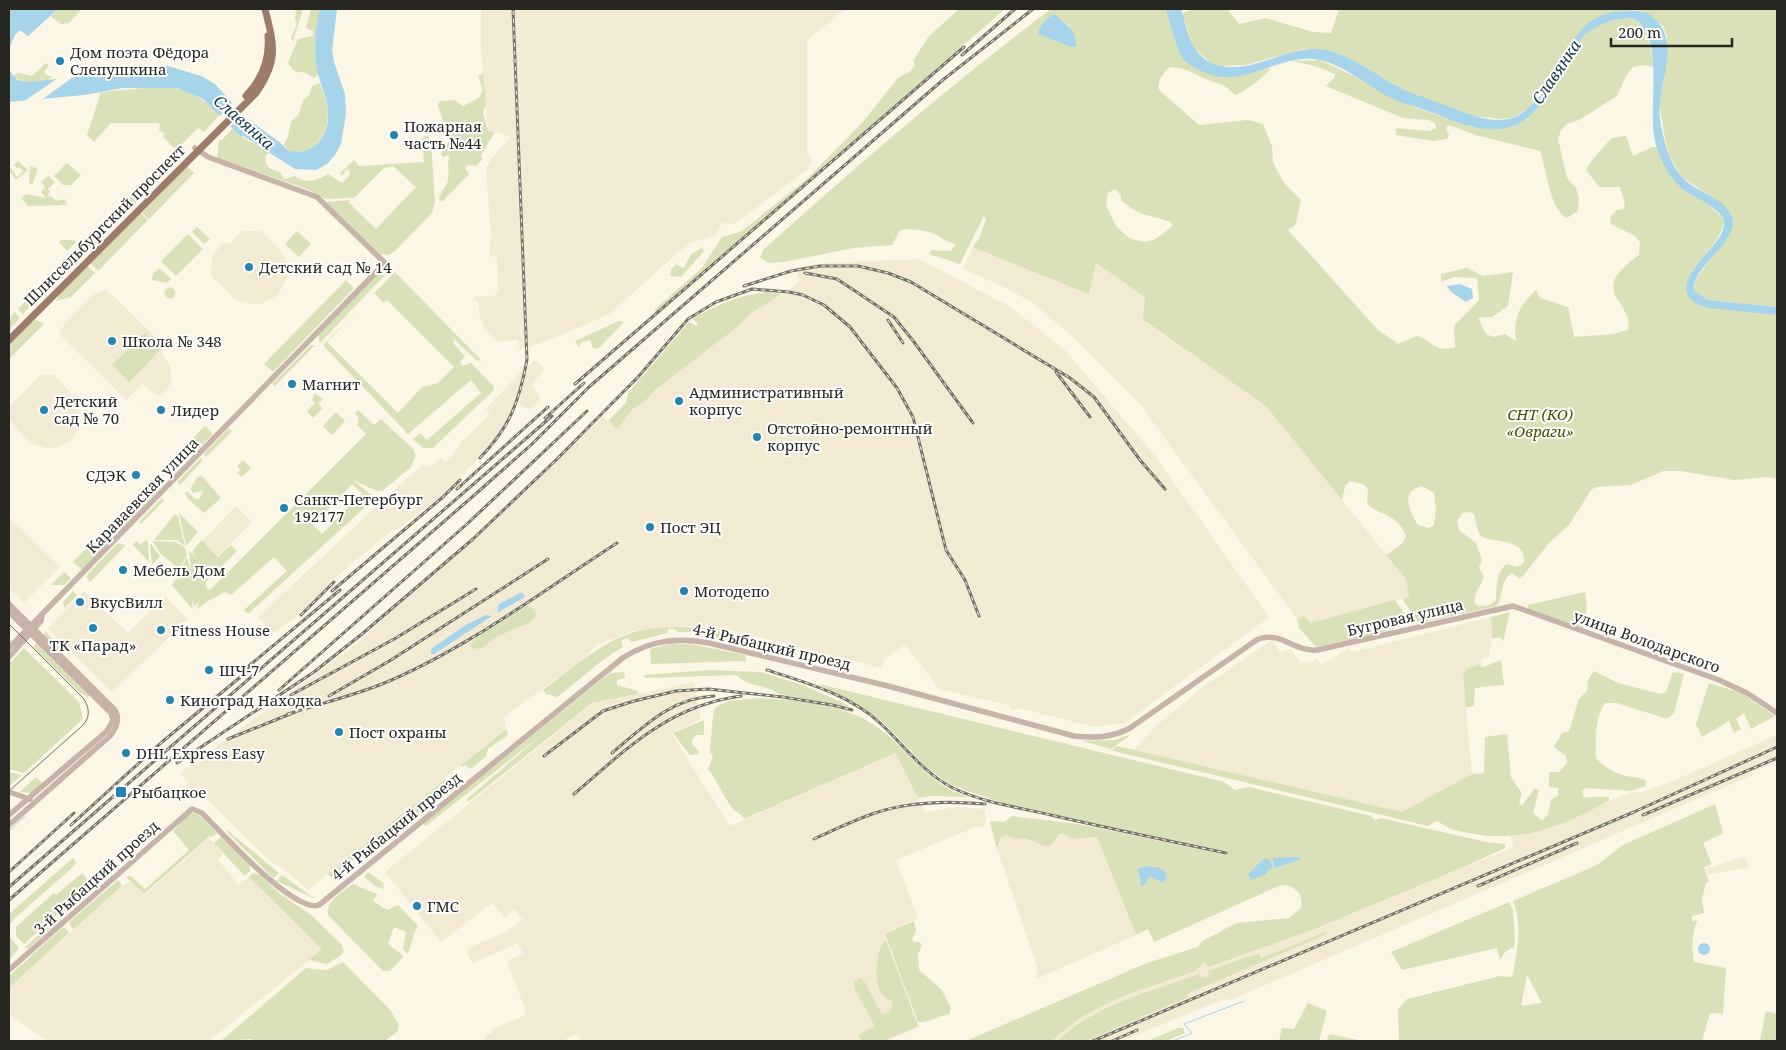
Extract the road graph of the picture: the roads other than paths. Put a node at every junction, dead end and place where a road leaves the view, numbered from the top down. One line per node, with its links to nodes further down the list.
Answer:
1 (265, 9): 2 (main road, Шлиссельбургский проспект)
2 (196, 150): 3 (main road, Шлиссельбургский проспект); 4 (main road, Шлиссельбургский проспект); 8 (street, Караваевская улица)
3 (9, 333)
4 (9, 340)
5 (9, 604): 8 (street)
6 (1504, 608): 9 (street, Бугровая улица); 12 (street, улица Володарского)
7 (9, 612): 8 (street)
8 (30, 630): 10 (street, Караваевская улица); 11 (street, Караваевская улица); 14 (street)
9 (1278, 637): 17 (street, 4-й Рыбацкий проезд)
10 (9, 648)
11 (9, 657)
12 (1777, 713)
13 (9, 792): 14 (street)
14 (31, 800): 15 (street); 16 (street)
15 (9, 815)
16 (9, 825)
17 (315, 906): 18 (street, 3-й Рыбацкий проезд)
18 (9, 970)

